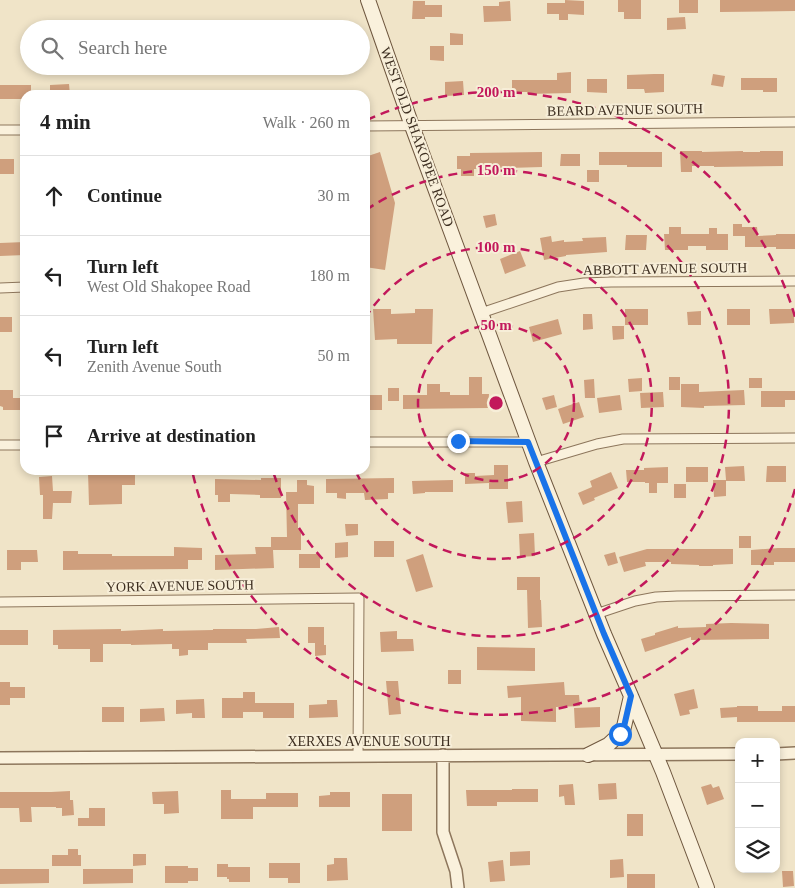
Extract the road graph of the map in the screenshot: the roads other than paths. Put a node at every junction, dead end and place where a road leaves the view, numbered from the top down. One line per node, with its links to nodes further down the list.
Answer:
1 (368, 0): 4 (main road, WEST OLD SHAKOPEE ROAD)
2 (795, 122): 4 (street, BEARD AVENUE SOUTH)
3 (370, 126): 4 (street, BEARD AVENUE SOUTH)
4 (412, 126): 10 (main road, WEST OLD SHAKOPEE ROAD)
5 (0, 130): 6 (street)
6 (20, 130)
7 (795, 281): 10 (street, ABBOTT AVENUE SOUTH)
8 (20, 287): 9 (street)
9 (0, 288)
10 (481, 313): 13 (main road, WEST OLD SHAKOPEE ROAD)
11 (795, 438): 16 (street)
12 (370, 442): 13 (street)
13 (528, 442): 16 (main road, WEST OLD SHAKOPEE ROAD)
14 (0, 445): 15 (street)
15 (20, 445)
16 (536, 462): 19 (main road, WEST OLD SHAKOPEE ROAD)
17 (795, 595): 19 (street)
18 (0, 602): 27 (street, YORK AVENUE SOUTH)
19 (596, 614): 20 (main road, WEST OLD SHAKOPEE ROAD)
20 (631, 696): 22 (main road); 26 (main road, WEST OLD SHAKOPEE ROAD)
21 (795, 753): 24 (street)
22 (588, 754): 25 (street, XERXES AVENUE SOUTH); 26 (street, XERXES AVENUE SOUTH)
23 (735, 754): 26 (street, XERXES AVENUE SOUTH)
24 (780, 754)
25 (443, 755): 27 (street, XERXES AVENUE SOUTH); 29 (street)
26 (656, 755): 30 (main road, WEST OLD SHAKOPEE ROAD)
27 (358, 756): 28 (street, XERXES AVENUE SOUTH)
28 (0, 758)
29 (458, 888)
30 (707, 888)

